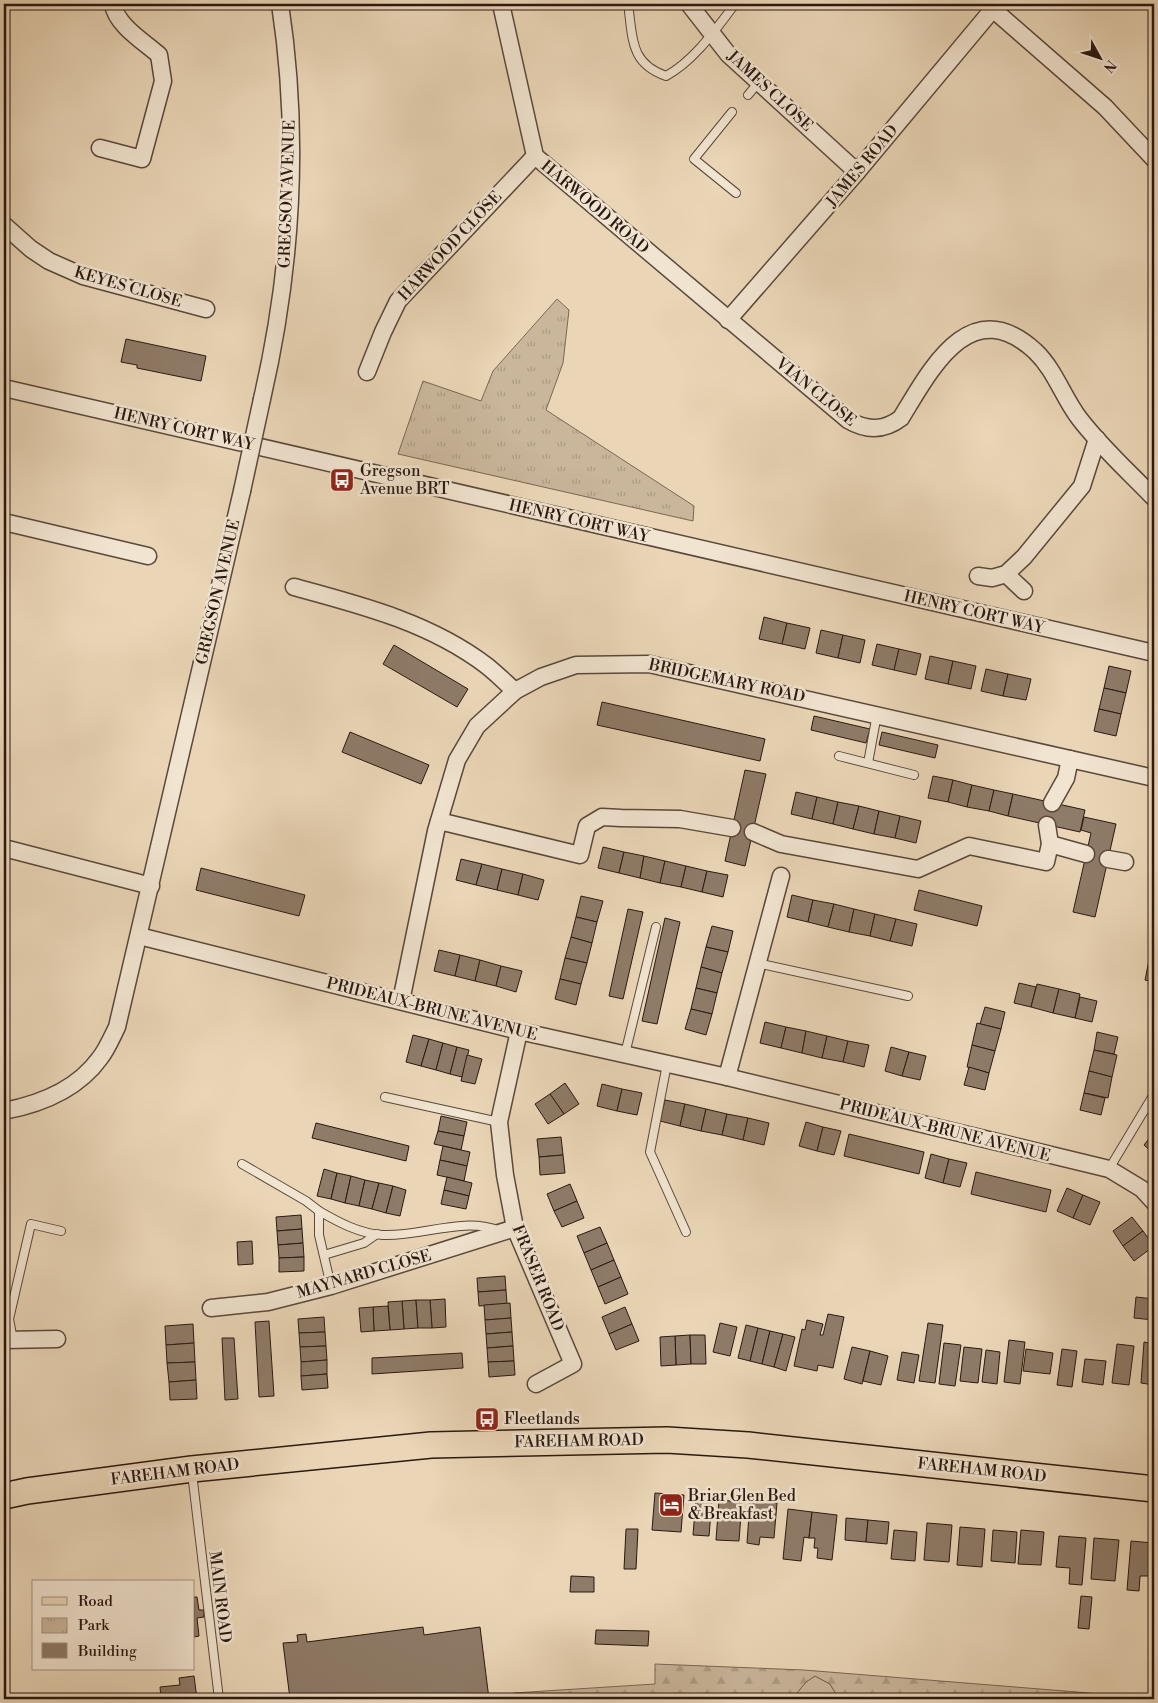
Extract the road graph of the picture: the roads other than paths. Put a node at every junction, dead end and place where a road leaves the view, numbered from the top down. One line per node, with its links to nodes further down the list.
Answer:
1 (112, 4): 12 (street)
2 (280, 4): 49 (street, GREGSON AVENUE, bridge)
3 (501, 4): 13 (street, HARWOOD ROAD)
4 (628, 4): 8 (lane)
5 (689, 4): 8 (street, JAMES CLOSE)
6 (736, 4): 8 (lane)
7 (990, 6): 14 (street); 15 (street, JAMES ROAD)
8 (712, 32): 9 (street, JAMES CLOSE)
9 (759, 82): 10 (lane); 15 (street, JAMES CLOSE)
10 (748, 95)
11 (732, 112): 16 (lane)
12 (100, 148)
13 (535, 156): 19 (street, HARWOOD ROAD); 20 (street, HARWOOD CLOSE)
14 (1154, 159)
15 (857, 172): 19 (street, JAMES ROAD)
16 (736, 193)
17 (4, 226): 18 (street, KEYES CLOSE)
18 (206, 308)
19 (728, 320): 22 (street, VIAN CLOSE)
20 (367, 372)
21 (4, 388): 30 (street, HENRY CORT WAY)
22 (1097, 439): 23 (street, VIAN CLOSE); 26 (street)
23 (1154, 498)
24 (4, 522): 25 (street)
25 (148, 556)
26 (1006, 574): 27 (street); 29 (street)
27 (978, 576)
28 (294, 587): 31 (street)
29 (1024, 590)
30 (1154, 653)
31 (515, 692): 32 (street, BRIDGEMARY ROAD); 39 (street, BRIDGEMARY ROAD)
32 (877, 714): 34 (street, BRIDGEMARY ROAD); 35 (lane)
33 (839, 756): 35 (lane)
34 (1070, 759): 37 (street, BRIDGEMARY ROAD); 38 (street)
35 (868, 763): 36 (lane)
36 (914, 775)
37 (1154, 778)
38 (1052, 803)
39 (439, 822): 41 (street); 54 (street, BRIDGEMARY ROAD)
40 (1047, 825): 43 (street)
41 (732, 828)
42 (753, 832): 43 (street)
43 (1050, 844): 45 (street)
44 (4, 848): 49 (street)
45 (1086, 854)
46 (1108, 859): 47 (street)
47 (1125, 862)
48 (781, 876): 52 (street)
49 (151, 886): 51 (street, GREGSON AVENUE)
50 (656, 927): 56 (lane)
51 (139, 936): 54 (street, PRIDEAUX-BRUNE AVENUE); 61 (street, GREGSON AVENUE)
52 (756, 963): 53 (lane); 58 (street)
53 (908, 996)
54 (401, 1001): 55 (street, PRIDEAUX-BRUNE AVENUE)
55 (519, 1031): 56 (street, PRIDEAUX-BRUNE AVENUE); 62 (street, FRASER ROAD)
56 (625, 1054): 57 (street, PRIDEAUX-BRUNE AVENUE)
57 (667, 1064): 58 (street, PRIDEAUX-BRUNE AVENUE); 69 (lane)
58 (727, 1077): 64 (street, PRIDEAUX-BRUNE AVENUE)
59 (1154, 1094): 64 (lane)
60 (385, 1097): 62 (lane)
61 (4, 1111)
62 (499, 1122): 67 (street, FRASER ROAD)
63 (242, 1164): 66 (lane)
64 (1110, 1169): 65 (street, PRIDEAUX-BRUNE AVENUE)
65 (1154, 1202)
66 (319, 1211): 70 (lane); 71 (lane)
67 (509, 1230): 70 (lane); 72 (street, MAYNARD CLOSE); 76 (street, FRASER ROAD)
68 (61, 1231): 75 (lane)
69 (686, 1232)
70 (376, 1234): 71 (lane)
71 (324, 1255): 72 (lane)
72 (331, 1286): 73 (street, MAYNARD CLOSE)
73 (211, 1308)
74 (57, 1339): 75 (street)
75 (9, 1340)
76 (536, 1384)
77 (192, 1469): 78 (main road, FAREHAM ROAD); 79 (main road, FAREHAM ROAD); 80 (lane, MAIN ROAD)
78 (1154, 1489)
79 (4, 1496)
80 (219, 1699)

